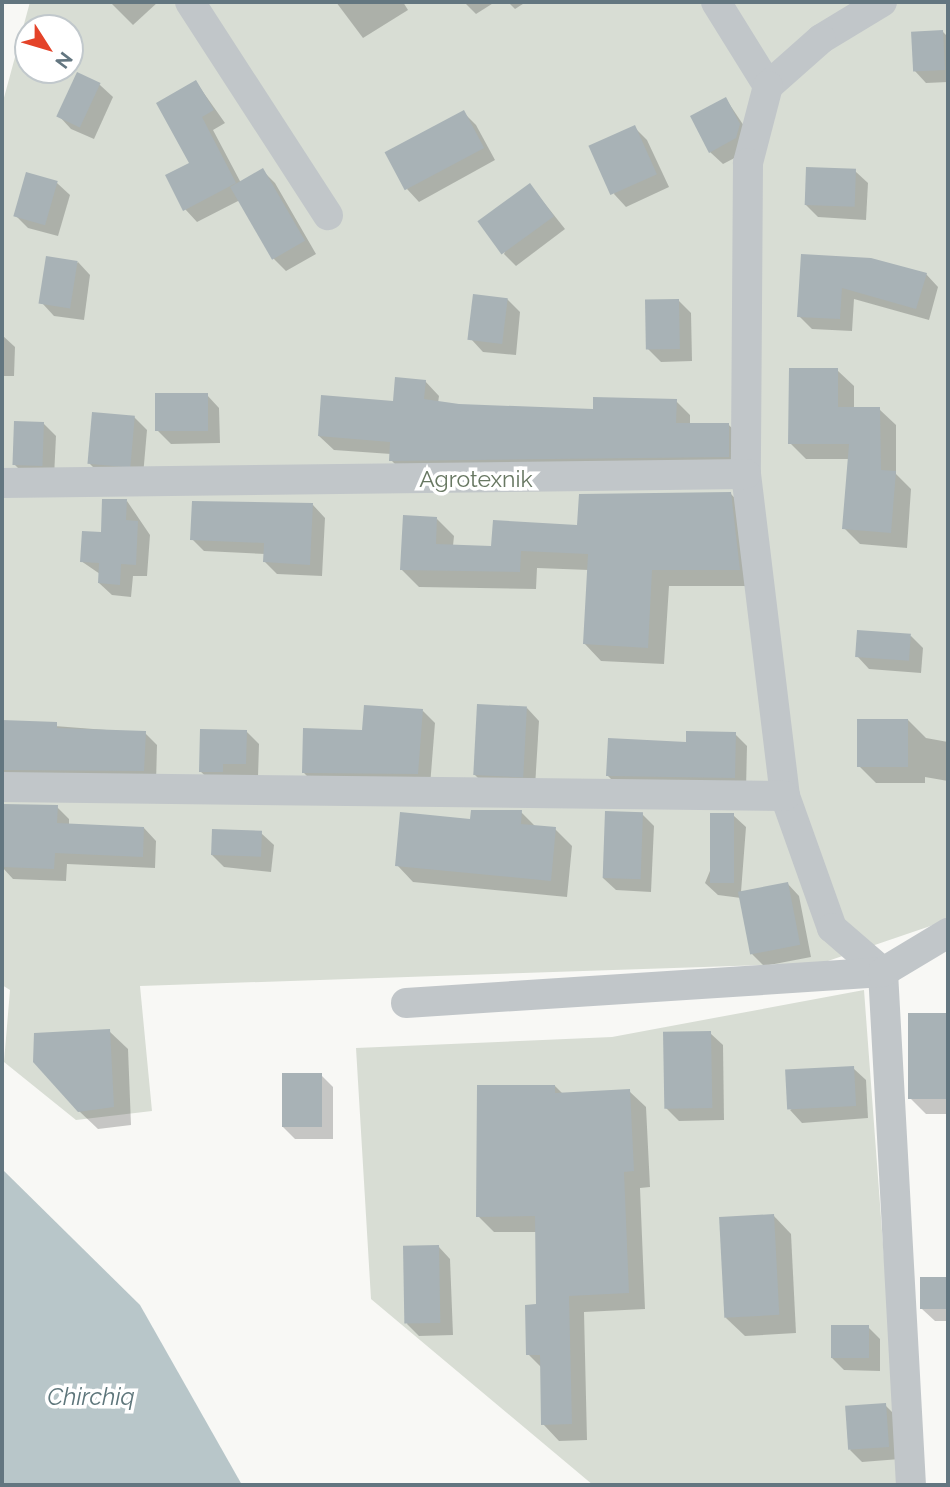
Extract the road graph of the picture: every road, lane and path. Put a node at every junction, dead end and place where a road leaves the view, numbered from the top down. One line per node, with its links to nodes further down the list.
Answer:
1 (190, 2): 5 (street)
2 (716, 2): 4 (street)
3 (882, 2): 4 (street)
4 (768, 86): 6 (street)
5 (328, 215)
6 (746, 474): 7 (street); 9 (street)
7 (2, 483)
8 (2, 787): 9 (street)
9 (785, 796): 11 (street)
10 (948, 933): 11 (street)
11 (883, 972): 12 (street); 13 (street)
12 (406, 1003)
13 (911, 1485)

